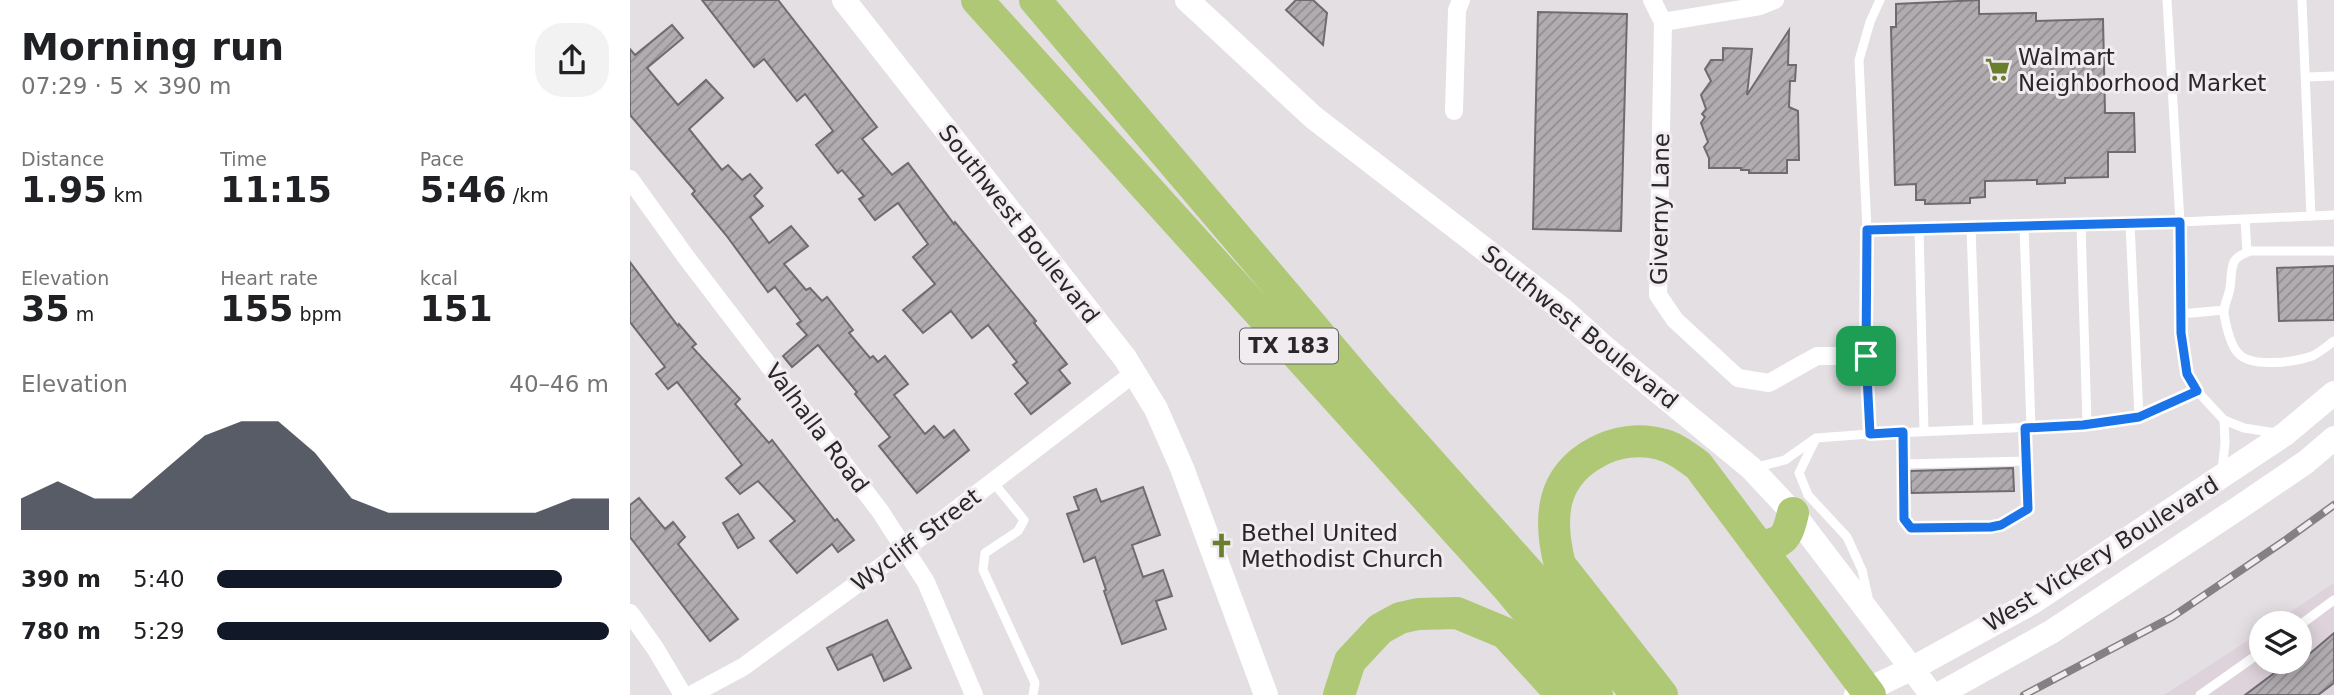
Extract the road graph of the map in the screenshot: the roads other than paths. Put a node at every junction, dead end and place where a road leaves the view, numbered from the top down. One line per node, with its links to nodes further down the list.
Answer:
1 (844, 0): 32 (main road, Southwest Boulevard)
2 (977, 0): 69 (highway, TX 183)
3 (1035, 0): 60 (highway, TX 183)
4 (1187, 0): 48 (main road, Southwest Boulevard)
5 (1461, 0): 14 (street)
6 (1652, 0): 11 (street, Giverny Lane)
7 (1774, 0): 11 (street)
8 (1880, 0): 25 (lane)
9 (2167, 0): 19 (lane)
10 (2302, 0): 13 (lane)
11 (1662, 22): 31 (street, Giverny Lane)
12 (2334, 76): 13 (lane)
13 (2307, 77): 17 (lane)
14 (1454, 111)
15 (630, 179): 53 (street, Valhalla Road)
16 (2334, 215): 17 (lane)
17 (2311, 216): 18 (lane)
18 (2245, 219): 19 (lane); 27 (lane)
19 (2180, 222): 20 (lane); 29 (lane)
20 (2130, 223): 21 (lane); 35 (lane)
21 (2081, 225): 22 (lane); 37 (lane)
22 (2024, 226): 23 (lane); 38 (lane)
23 (1971, 227): 24 (lane); 39 (lane)
24 (1919, 229): 25 (lane); 40 (lane)
25 (1867, 230): 31 (lane)
26 (2334, 251): 27 (lane)
27 (2247, 252): 28 (lane)
28 (2224, 310): 29 (lane); 30 (lane)
29 (2181, 314): 33 (lane)
30 (2334, 341)
31 (1866, 356): 42 (lane)
32 (1133, 374): 50 (street, Wycliff Street); 66 (main road, Southwest Boulevard)
33 (2197, 391): 35 (lane); 36 (lane)
34 (2334, 393): 43 (main road, West Vickery Boulevard)
35 (2139, 417): 37 (lane)
36 (2224, 420): 43 (lane); 49 (lane)
37 (2087, 424): 38 (lane)
38 (2028, 427): 39 (lane); 46 (lane)
39 (1978, 429): 40 (lane)
40 (1924, 431): 41 (lane)
41 (1903, 432): 42 (lane); 47 (lane)
42 (1870, 434): 44 (lane)
43 (2285, 434): 49 (main road, West Vickery Boulevard)
44 (1816, 438): 48 (lane); 56 (lane)
45 (2334, 438): 71 (main road, West Vickery Boulevard)
46 (2026, 460): 47 (lane); 47 (lane)
47 (1903, 464)
48 (1751, 468): 51 (main road, Southwest Boulevard)
49 (2220, 478): 59 (main road, West Vickery Boulevard)
50 (993, 482): 53 (street, Wycliff Street); 65 (lane)
51 (1794, 513): 52 (highway); 56 (main road, Southwest Boulevard)
52 (1759, 547): 60 (highway); 61 (highway)
53 (905, 549): 63 (street, Wycliff Street); 64 (street, Valhalla Road)
54 (2334, 600): 57 (lane)
55 (630, 613): 62 (street)
56 (1871, 614): 59 (main road, Southwest Boulevard)
57 (2312, 616)
58 (2249, 660): 72 (lane)
59 (1913, 668): 61 (main road, West Vickery Boulevard); 70 (main road, Southwest Boulevard)
60 (1653, 693)
61 (1864, 693)
62 (683, 695)
63 (691, 695)
64 (974, 695)
65 (1033, 695)
66 (1266, 695)
67 (1339, 695): 68 (highway)
68 (1562, 695)
69 (1597, 695)
70 (1932, 695)
71 (1938, 695)
72 (2200, 695)

